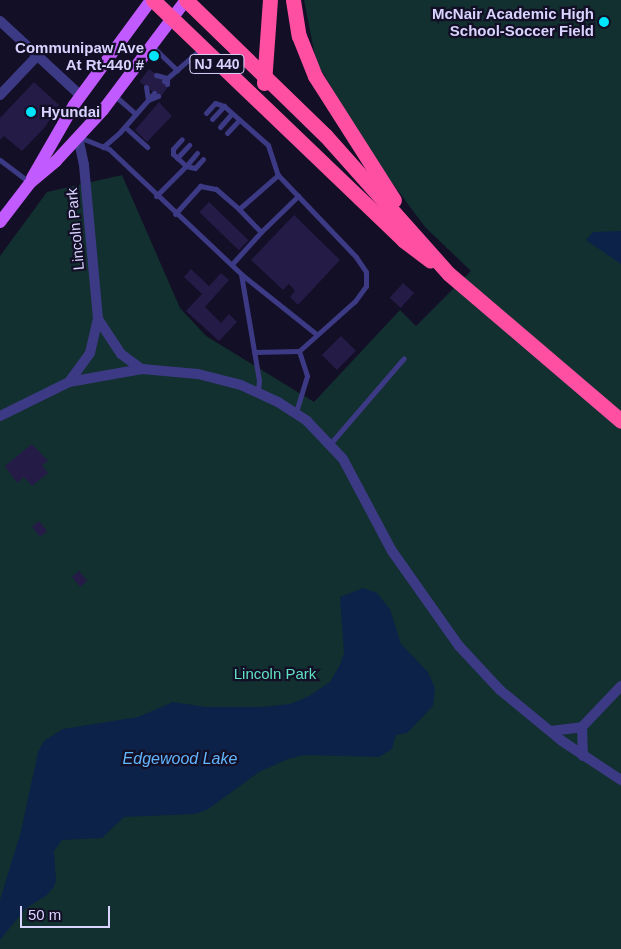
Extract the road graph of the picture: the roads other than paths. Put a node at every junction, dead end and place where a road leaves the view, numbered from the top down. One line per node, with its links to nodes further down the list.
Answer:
1 (152, 0): 5 (highway, NJ 440); 17 (main road)
2 (186, 0): 5 (main road); 12 (highway, NJ 440)
3 (270, 0): 12 (highway)
4 (293, 0): 46 (highway)
5 (171, 19): 7 (main road); 8 (highway, NJ 440)
6 (0, 21): 9 (street)
7 (151, 45): 10 (lane); 16 (main road)
8 (201, 49): 10 (lane); 20 (highway, NJ 440)
9 (37, 56): 15 (street); 17 (street)
10 (177, 70): 11 (lane)
11 (156, 75)
12 (264, 78): 20 (highway); 46 (highway, NJ 440)
13 (146, 86): 18 (lane)
14 (156, 94): 18 (lane)
15 (0, 95)
16 (114, 95): 23 (lane); 29 (main road)
17 (80, 96): 40 (main road)
18 (148, 100): 23 (lane)
19 (224, 106): 21 (lane); 22 (lane); 24 (lane)
20 (263, 107): 50 (highway)
21 (206, 113)
22 (232, 113): 25 (lane); 27 (lane)
23 (136, 114): 26 (lane)
24 (212, 119)
25 (239, 120): 28 (lane); 39 (lane)
26 (125, 127): 32 (lane); 33 (lane)
27 (220, 128)
28 (227, 133)
29 (78, 137): 32 (lane); 40 (main road); 51 (street, Lincoln Park)
30 (182, 139): 35 (lane)
31 (189, 145): 35 (lane)
32 (103, 147): 41 (lane)
33 (147, 147)
34 (197, 153): 38 (lane)
35 (177, 158): 38 (lane)
36 (203, 159): 38 (lane)
37 (0, 160): 40 (lane)
38 (186, 166): 41 (lane)
39 (278, 175): 42 (lane); 43 (lane)
40 (30, 182): 45 (main road)
41 (156, 196): 44 (lane)
42 (298, 196): 47 (lane); 52 (lane)
43 (239, 209): 44 (lane); 47 (lane)
44 (175, 214): 48 (lane)
45 (0, 222)
46 (413, 231): 50 (highway)
47 (261, 232): 48 (lane)
48 (232, 264): 49 (lane)
49 (241, 274): 52 (lane); 54 (lane)
50 (449, 274): 61 (highway)
51 (98, 318): 56 (street, Lincoln Park); 57 (street, Lincoln Park)
52 (315, 333): 53 (lane)
53 (299, 351): 54 (lane); 59 (lane)
54 (254, 352): 58 (lane)
55 (404, 358): 62 (lane)
56 (142, 369): 57 (street, Lincoln Park); 58 (street, Lincoln Park)
57 (69, 382): 60 (street, Lincoln Park)
58 (258, 393): 59 (street, Lincoln Park)
59 (296, 413): 62 (street, Lincoln Park)
60 (0, 416)
61 (621, 421)
62 (330, 444): 65 (street, Lincoln Park)
63 (621, 686): 64 (street)
64 (582, 727): 65 (street); 66 (street)
65 (551, 731): 66 (street, Lincoln Park)
66 (583, 756): 67 (street, Lincoln Park)
67 (621, 780)

